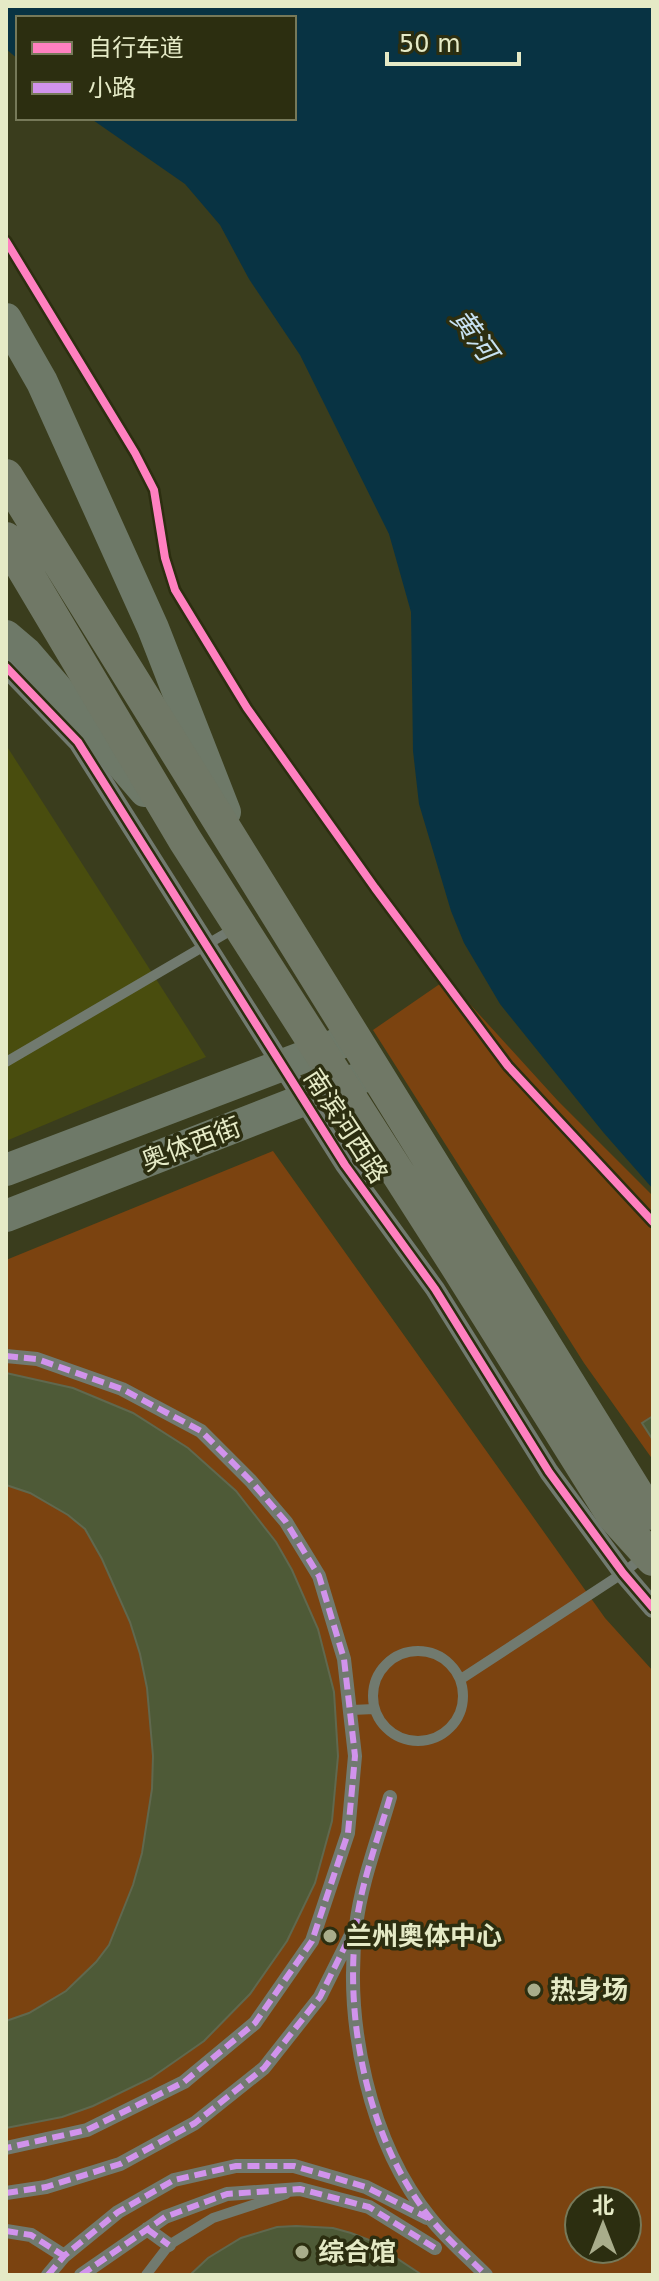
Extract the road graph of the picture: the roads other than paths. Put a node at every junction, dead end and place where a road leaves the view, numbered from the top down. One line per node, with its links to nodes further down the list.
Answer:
1 (6, 319): 8 (main road)
2 (6, 461): 3 (main road)
3 (14, 489): 8 (highway, 南滨河西路)
4 (6, 539): 7 (highway, 南滨河西路)
5 (6, 636): 7 (main road)
6 (6, 667): 10 (street, 南滨河西路)
7 (185, 840): 9 (highway, 南滨河西路)
8 (245, 862): 11 (highway, 南滨河西路)
9 (240, 925): 10 (lane); 12 (highway, 南滨河西路)
10 (207, 944): 13 (lane); 14 (street, 南滨河西路)
11 (355, 1038): 12 (main road, 奥体西街); 15 (highway, 南滨河西路)
12 (321, 1050): 14 (main road, 奥体西街); 16 (highway, 南滨河西路)
13 (6, 1062)
14 (282, 1064): 17 (street, 南滨河西路); 18 (main road, 奥体西街)
15 (375, 1072): 16 (main road, 奥体西街); 21 (highway, 南滨河西路)
16 (343, 1086): 17 (main road, 奥体西街); 22 (highway, 南滨河西路)
17 (304, 1100): 19 (main road, 奥体西街); 22 (street, 南滨河西路)
18 (6, 1170)
19 (6, 1216)
20 (6, 1356): 26 (street)
21 (653, 1513)
22 (644, 1558): 23 (street, 南滨河西路); 24 (lane)
23 (653, 1608)
24 (461, 1679): 25 (lane); 25 (lane)
25 (374, 1709): 26 (lane)
26 (352, 1710): 29 (street)
27 (390, 1797): 28 (street)
28 (356, 1925): 31 (street); 32 (street)
29 (6, 2148)
30 (300, 2189): 33 (street); 35 (lane); 36 (street)
31 (6, 2193)
32 (431, 2220): 37 (street); 41 (street)
33 (147, 2229): 35 (street); 39 (street)
34 (6, 2231): 37 (street)
35 (169, 2245): 40 (lane)
36 (435, 2248)
37 (64, 2256): 38 (street)
38 (48, 2275)
39 (81, 2275)
40 (146, 2275)
41 (486, 2275)

